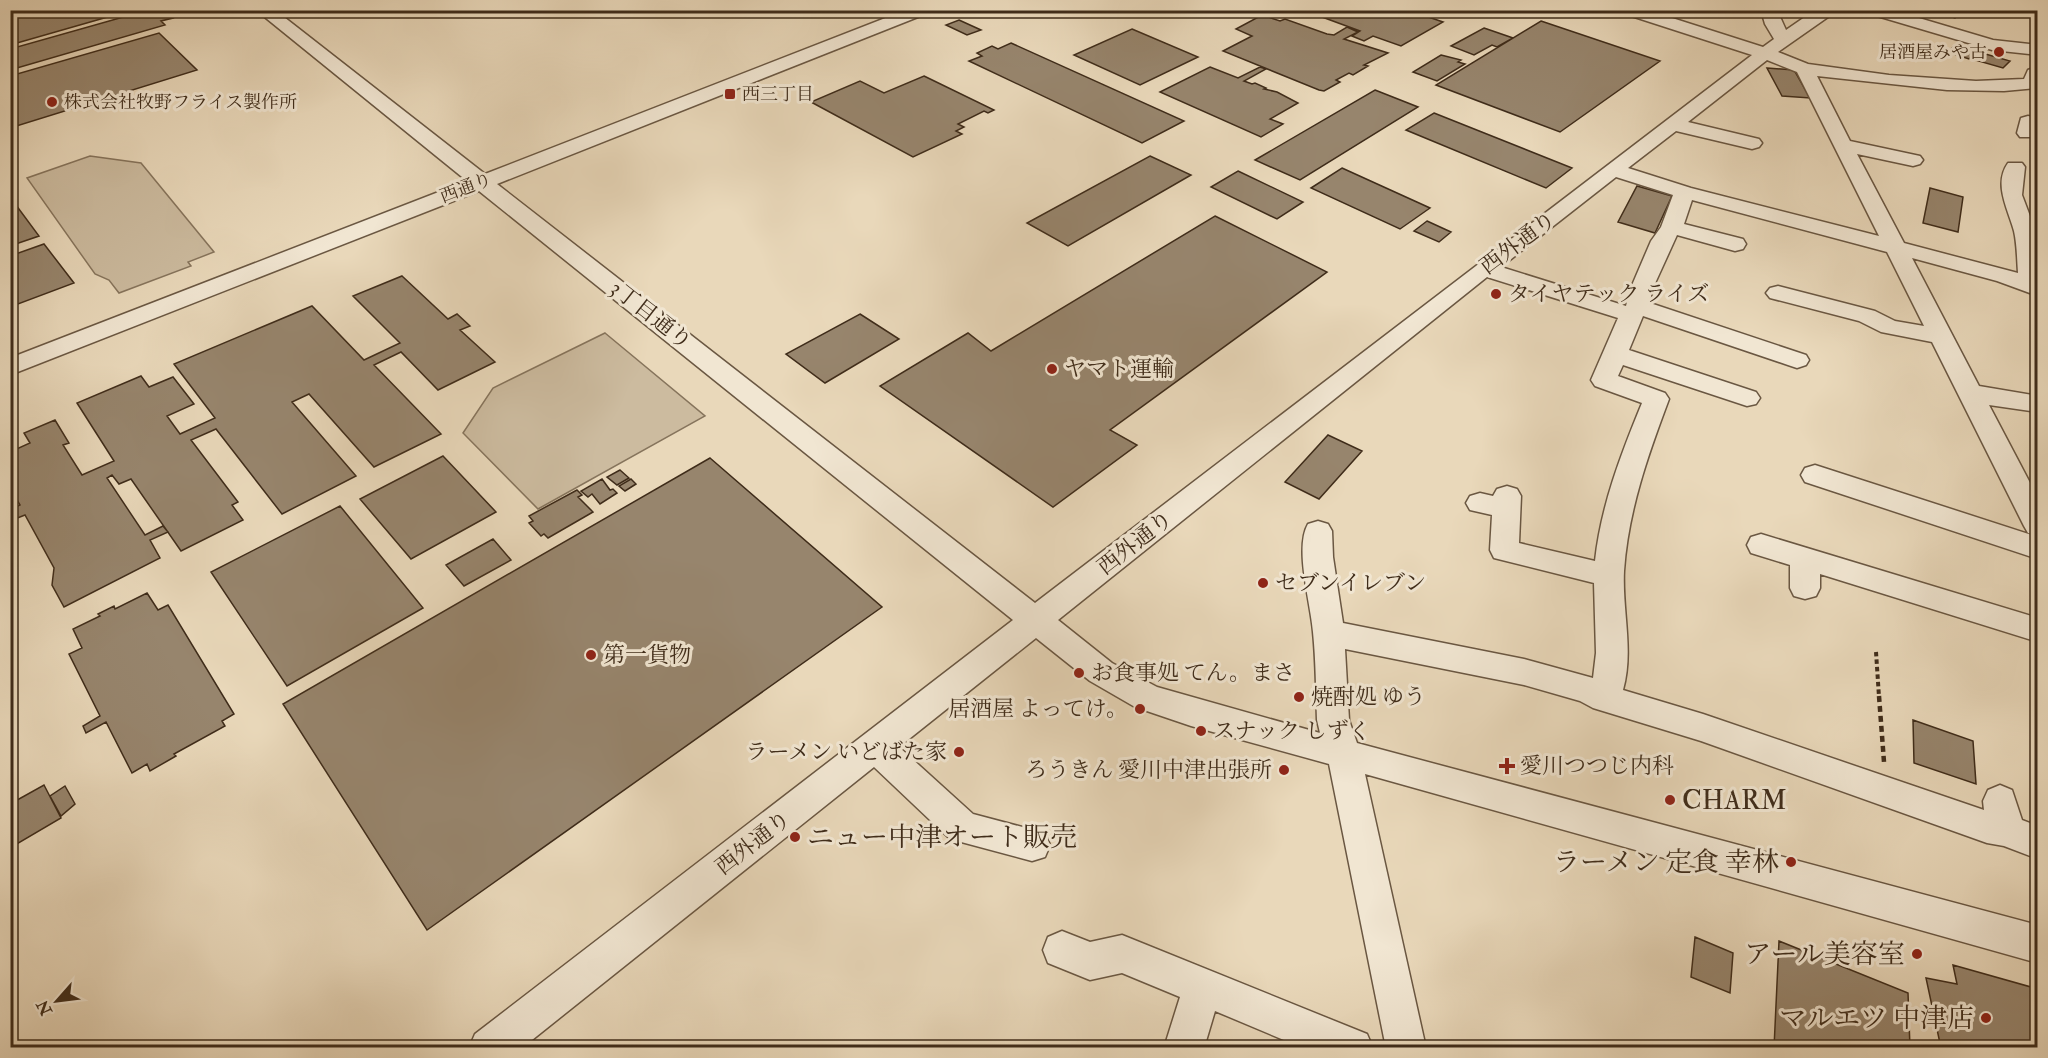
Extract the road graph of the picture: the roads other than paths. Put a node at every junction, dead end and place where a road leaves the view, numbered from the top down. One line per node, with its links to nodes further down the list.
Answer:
1 (264, 10): 18 (street, 3丁目通り)
2 (922, 10): 18 (street, 西通り)
3 (1628, 10): 8 (street)
4 (1769, 10): 8 (street)
5 (1873, 10): 9 (street)
6 (1787, 12): 7 (street)
7 (1824, 12): 8 (street, 西外通り)
8 (1775, 47): 10 (street); 12 (street, 西外通り)
9 (2035, 52)
10 (1804, 69): 11 (street); 14 (street)
11 (2036, 79)
12 (1675, 124): 13 (street); 16 (street, 西外通り)
13 (1752, 143)
14 (1842, 145): 15 (street); 24 (street)
15 (1913, 160)
16 (1614, 170): 19 (street); 25 (street, 西外通り)
17 (2037, 180): 20 (street)
18 (481, 182): 32 (street, 西通り); 45 (street, 3丁目通り)
19 (1684, 192): 22 (street); 24 (street)
20 (2016, 210): 21 (street); 26 (street)
21 (2037, 215)
22 (1672, 227): 23 (street); 28 (street)
23 (1735, 244)
24 (1895, 247): 26 (street); 29 (street)
25 (1484, 269): 28 (street); 45 (street, 西外通り)
26 (2034, 288)
27 (1778, 292): 29 (street)
28 (1634, 311): 30 (street); 31 (street)
29 (1939, 336): 33 (street)
30 (1616, 354): 34 (street); 43 (street)
31 (1797, 360)
32 (10, 367)
33 (1968, 393): 35 (street); 38 (street)
34 (1747, 398)
35 (2037, 404)
36 (1815, 475): 41 (street)
37 (1498, 502): 43 (street)
38 (2037, 526)
39 (1318, 531): 47 (street)
40 (1761, 545): 42 (street)
41 (2037, 548)
42 (1805, 558): 44 (street); 46 (street)
43 (1609, 576): 48 (street)
44 (1805, 588)
45 (1037, 620): 49 (street, 西外通り); 50 (street, 3丁目通り)
46 (2037, 630)
47 (1329, 633): 48 (street); 50 (street)
48 (1604, 698): 51 (street)
49 (877, 746): 52 (street); 56 (street, 西外通り)
50 (1343, 752): 53 (street, 3丁目通り); 59 (street)
51 (2037, 843)
52 (1032, 845)
53 (2037, 944)
54 (1062, 950): 55 (street)
55 (1203, 987): 57 (street); 58 (street)
56 (489, 1047)
57 (1184, 1047)
58 (1353, 1047)
59 (1406, 1047)

